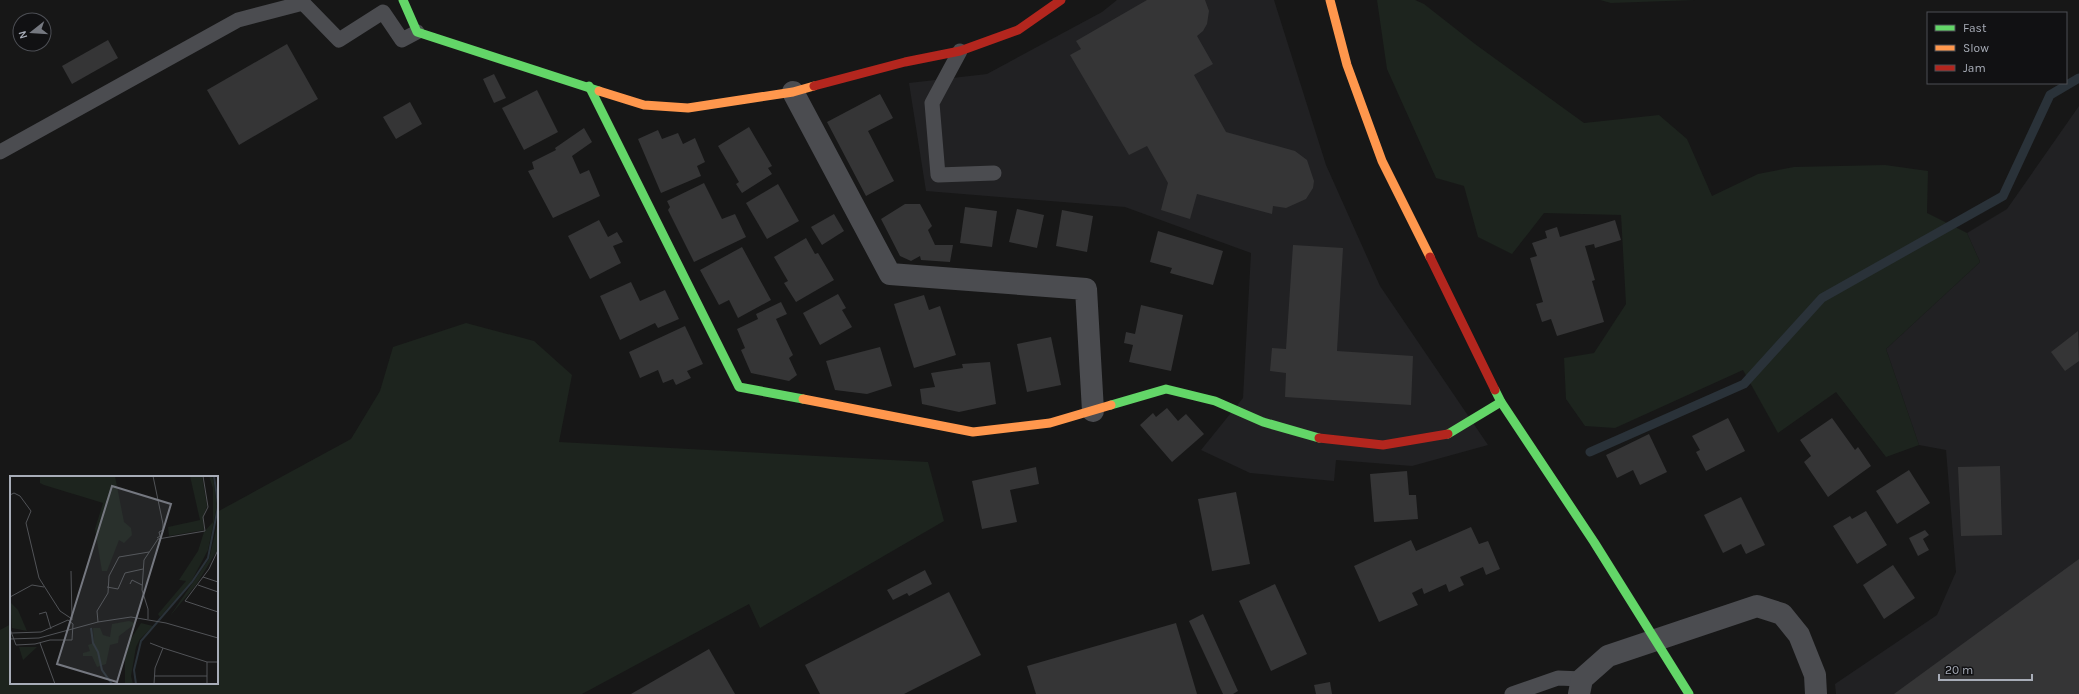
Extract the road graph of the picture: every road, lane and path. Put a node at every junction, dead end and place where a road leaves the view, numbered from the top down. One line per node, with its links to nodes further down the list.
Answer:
1 (403, 0): 4 (street)
2 (1061, 0): 5 (street)
3 (1330, 0): 10 (street)
4 (417, 32): 6 (street); 8 (lane)
5 (960, 50): 7 (street); 9 (lane)
6 (589, 86): 7 (street); 11 (street)
7 (793, 92): 11 (street)
8 (0, 152)
9 (994, 173)
10 (1501, 402): 11 (street); 12 (street)
11 (1093, 411)
12 (1655, 639): 14 (street); 17 (street); 18 (street)
13 (1558, 678): 14 (lane); 15 (lane); 16 (lane)
14 (1580, 686)
15 (1512, 694)
16 (1554, 694)
17 (1689, 694)
18 (1816, 694)

